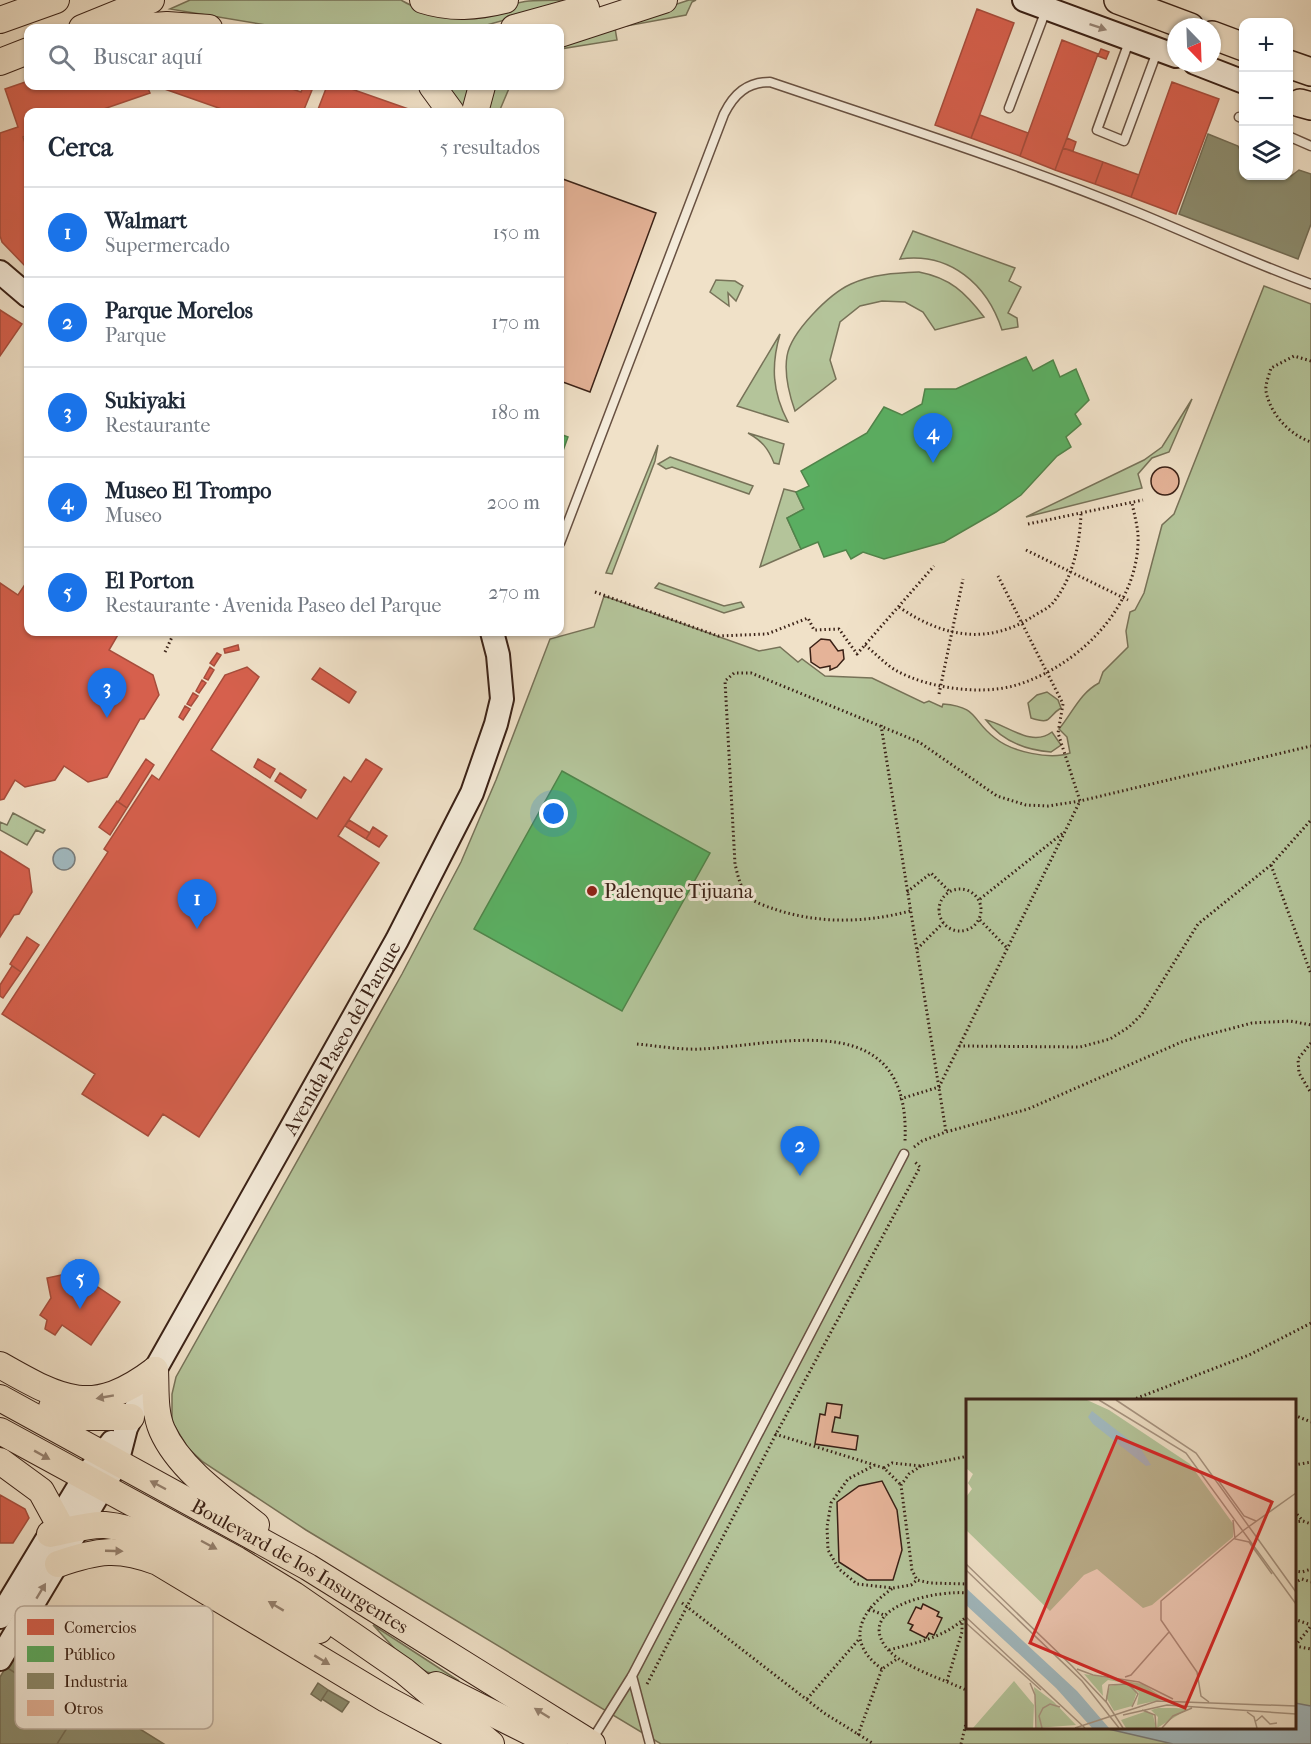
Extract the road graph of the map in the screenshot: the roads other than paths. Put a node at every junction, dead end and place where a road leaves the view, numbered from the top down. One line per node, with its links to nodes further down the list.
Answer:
1 (56, 0): 11 (main road)
2 (151, 0): 12 (main road)
3 (423, 0): 4 (main road)
4 (505, 0)
5 (612, 0): 13 (main road)
6 (664, 0): 14 (main road)
7 (1024, 0): 9 (main road)
8 (1118, 0): 10 (highway)
9 (1047, 9): 16 (main road, one-way to 16); 29 (lane)
10 (1167, 18)
11 (0, 20)
12 (92, 24)
13 (528, 24)
14 (564, 33)
15 (1221, 38): 17 (highway)
16 (1130, 39): 18 (main road); 18 (lane)
17 (1239, 45)
18 (1167, 52)
19 (24, 53): 20 (main road)
20 (1, 62)
21 (1293, 66): 23 (highway)
22 (1218, 72): 24 (main road)
23 (1311, 72)
24 (1239, 80)
25 (435, 90): 27 (main road)
26 (481, 90): 28 (main road)
27 (448, 108)
28 (476, 108)
29 (1009, 108)
30 (1293, 138): 31 (lane)
31 (1311, 146)
32 (0, 272): 34 (main road)
33 (1311, 285): 35 (lane)
34 (24, 293)
35 (564, 533)
36 (493, 636): 39 (main road, Avenida Paseo del Parque)
37 (904, 1154): 55 (lane)
38 (0, 1365): 39 (main road, one-way to 38)
39 (155, 1370): 42 (main road, Avenida Paseo del Parque); 49 (main road)
40 (0, 1383): 42 (main road)
41 (0, 1398): 44 (main road, Boulevard de los Insurgentes)
42 (128, 1423): 44 (main road, Avenida Paseo del Parque)
43 (0, 1431): 46 (main road, Boulevard de los Insurgentes, one-way to 46)
44 (109, 1458): 46 (main road, Avenida Paseo del Parque); 49 (main road, Boulevard de los Insurgentes, one-way to 44)
45 (0, 1461): 47 (main road)
46 (93, 1483): 47 (main road, Avenida Paseo del Parque); 54 (main road, Boulevard de los Insurgentes, one-way to 54)
47 (62, 1528): 48 (main road); 51 (main road); 54 (main road, one-way to 47)
48 (58, 1564): 50 (main road, one-way to 48); 57 (main road, one-way to 57)
49 (308, 1567): 59 (main road, Boulevard de los Insurgentes, one-way to 49)
50 (32, 1606)
51 (0, 1617)
52 (15, 1634): 53 (main road, one-way to 52)
53 (0, 1659)
54 (404, 1671): 56 (main road); 57 (main road, Boulevard de los Insurgentes)
55 (632, 1676): 59 (lane); 60 (lane)
56 (481, 1705): 57 (main road); 58 (main road)
57 (480, 1740)
58 (554, 1744)
59 (591, 1744)
60 (650, 1744)

